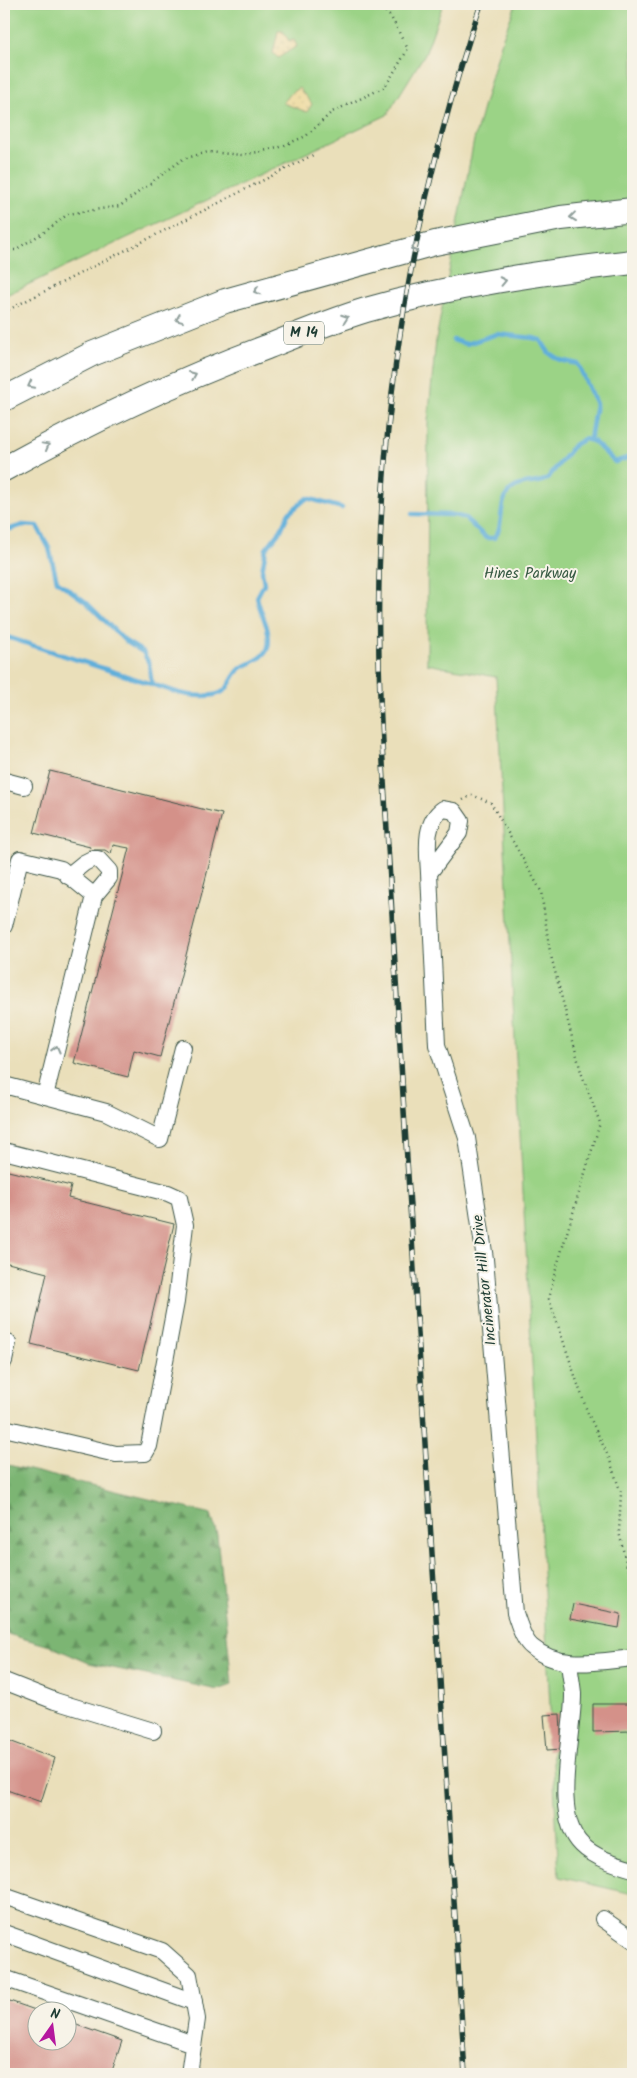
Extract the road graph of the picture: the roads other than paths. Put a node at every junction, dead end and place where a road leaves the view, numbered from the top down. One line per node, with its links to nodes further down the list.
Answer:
1 (633, 210): 3 (highway, one-way to 3)
2 (633, 262): 4 (highway, M 14, one-way to 2)
3 (4, 399)
4 (4, 469)
5 (4, 784): 6 (lane)
6 (24, 786)
7 (429, 873): 7 (lane, Incinerator Hill Drive); 19 (lane, Incinerator Hill Drive)
8 (68, 876): 9 (lane); 9 (lane); 10 (lane)
9 (94, 896): 13 (lane, one-way to 9)
10 (4, 926)
11 (183, 1048): 13 (lane)
12 (4, 1085): 13 (lane)
13 (45, 1096)
14 (4, 1151): 17 (lane)
15 (4, 1342): 16 (lane)
16 (4, 1362)
17 (4, 1428)
18 (633, 1658): 19 (lane, Incinerator Hill Drive)
19 (569, 1663): 22 (lane)
20 (4, 1681): 21 (lane)
21 (153, 1731)
22 (633, 1870)
23 (4, 1896): 28 (lane)
24 (603, 1919): 26 (lane)
25 (4, 1934): 28 (lane)
26 (633, 1940)
27 (4, 1978): 29 (lane)
28 (194, 2002): 29 (lane)
29 (193, 2044): 30 (lane)
30 (189, 2074)

